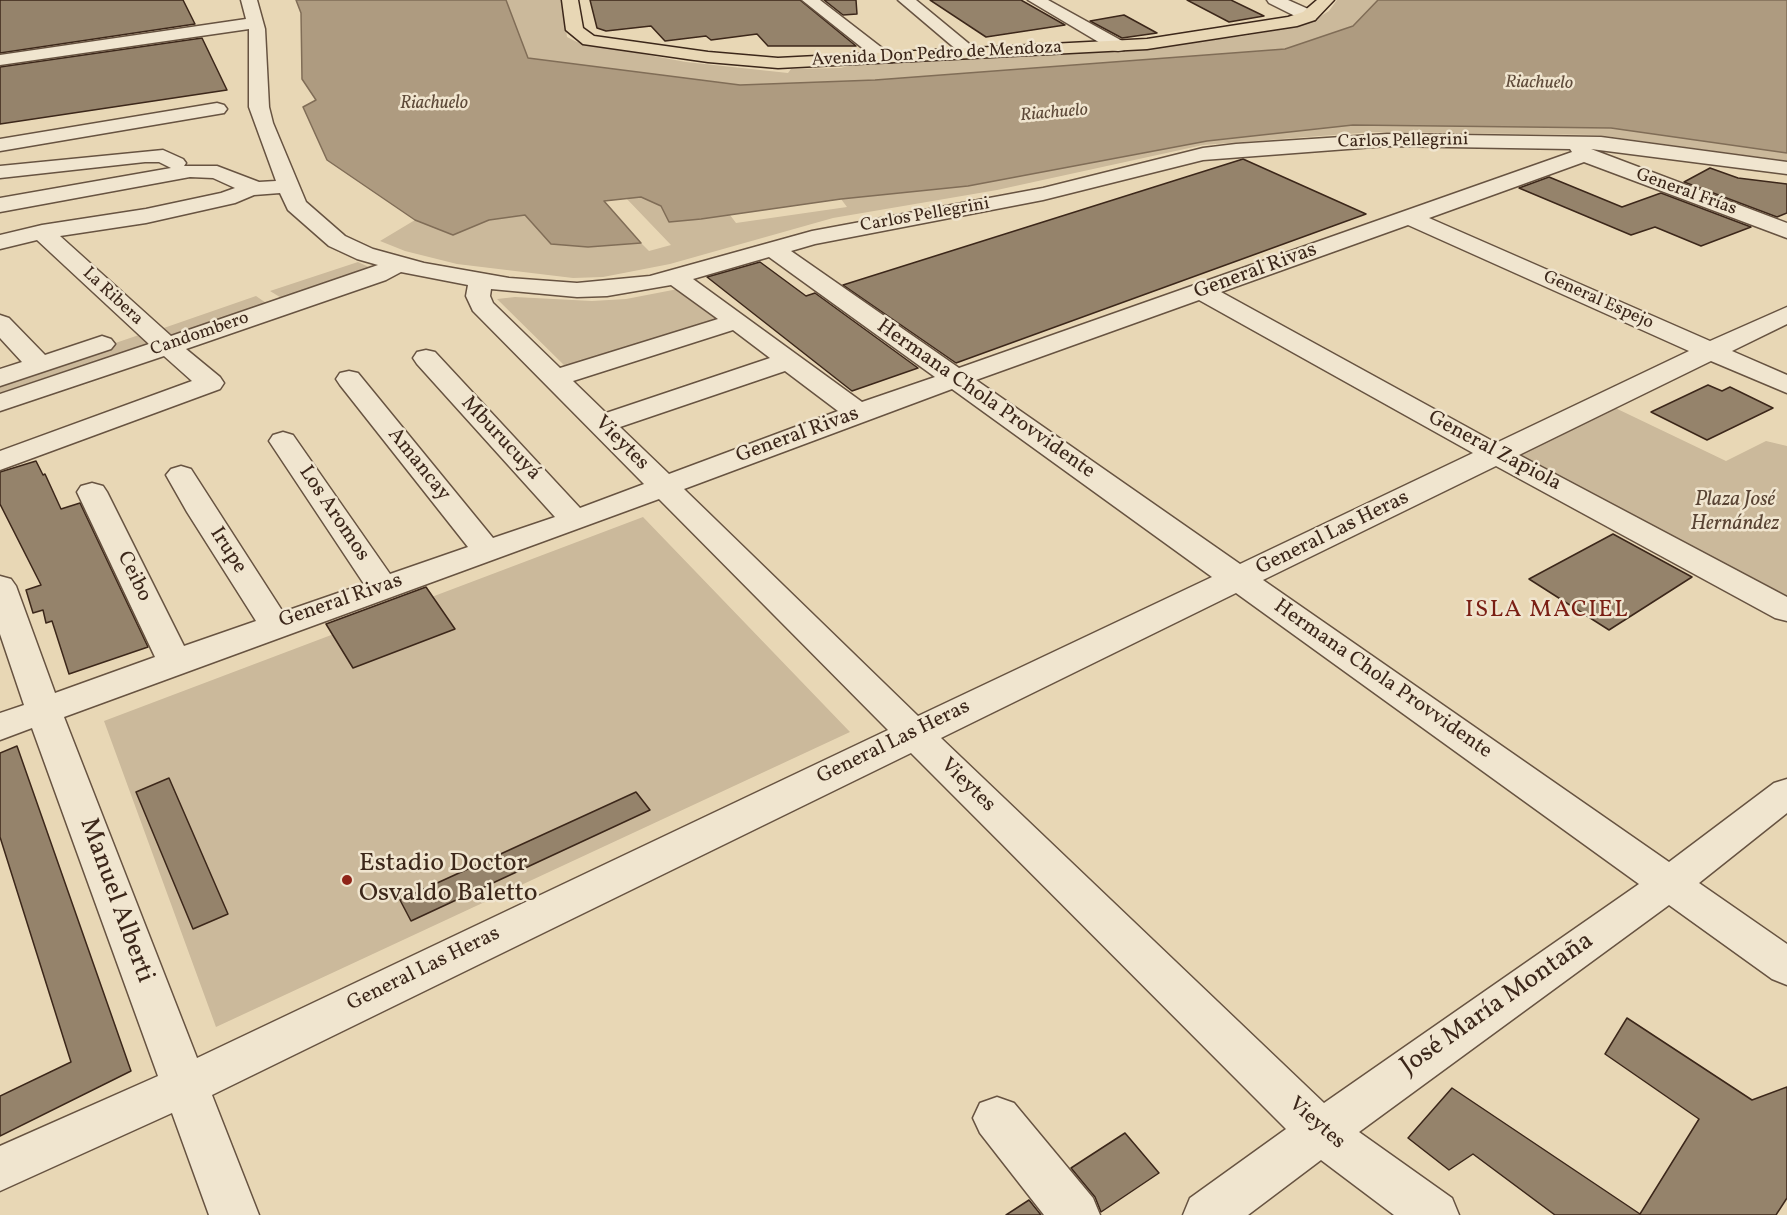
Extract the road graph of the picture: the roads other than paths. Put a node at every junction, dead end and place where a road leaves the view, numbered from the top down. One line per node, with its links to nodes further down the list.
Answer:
1 (249, 0): 9 (street, Carlos Pellegrini)
2 (570, 0): 12 (main road, Avenida Don Pedro de Mendoza)
3 (810, 0): 12 (street)
4 (906, 0): 11 (street)
5 (1036, 0): 10 (street)
6 (1275, 0): 8 (street)
7 (1326, 0): 8 (main road, Avenida Don Pedro de Mendoza)
8 (1309, 16): 10 (main road, Avenida Don Pedro de Mendoza)
9 (256, 23): 13 (street); 20 (street, Carlos Pellegrini)
10 (1118, 46): 11 (main road, Avenida Don Pedro de Mendoza)
11 (970, 52): 12 (main road, Avenida Don Pedro de Mendoza)
12 (886, 58)
13 (0, 60)
14 (217, 110): 15 (street)
15 (0, 145)
16 (1580, 149): 17 (street, Carlos Pellegrini); 23 (street, General Rivas); 24 (street, General Frías); 27 (street, Carlos Pellegrini)
17 (1787, 168)
18 (190, 171): 19 (street); 21 (street); 22 (street)
19 (0, 172)
20 (288, 186): 21 (street); 28 (street, Carlos Pellegrini)
21 (253, 188): 25 (street)
22 (0, 206)
23 (1409, 217): 33 (street, General Rivas); 40 (street, General Espejo)
24 (1787, 231)
25 (42, 232): 26 (street); 38 (street, La Ribera)
26 (0, 242)
27 (771, 249): 30 (street, Carlos Pellegrini); 47 (street, Hermana Chola Provvidente)
28 (365, 254): 29 (street, Carlos Pellegrini); 32 (street, Candombero)
29 (398, 264): 31 (street, Carlos Pellegrini); 34 (street, Candombero)
30 (676, 278): 31 (street, Carlos Pellegrini); 36 (street)
31 (481, 281): 45 (street, Vieytes)
32 (262, 291): 34 (street); 38 (street, Candombero)
33 (1202, 292): 47 (street, General Rivas); 53 (street, General Zapiola)
34 (284, 307): 39 (street, Candombero)
35 (1787, 314): 40 (street, General Las Heras)
36 (736, 321): 42 (street); 45 (street)
37 (0, 323): 43 (street)
38 (147, 329): 39 (street, La Ribera); 43 (street, Candombero)
39 (168, 346): 49 (street, Candombero); 54 (street, La Ribera)
40 (1711, 352): 48 (street, General Espejo); 53 (street, General Las Heras)
41 (426, 358): 58 (street, Mburucuyá)
42 (788, 361): 50 (street); 51 (street)
43 (40, 365): 44 (street, Candombero)
44 (0, 378)
45 (554, 378): 51 (street, Vieytes)
46 (348, 379): 59 (street, Amancay)
47 (955, 380): 50 (street, General Rivas); 60 (street, Hermana Chola Provvidente)
48 (1787, 385)
49 (0, 404)
50 (858, 414): 56 (street, General Rivas)
51 (600, 424): 56 (street, Vieytes)
52 (282, 441): 62 (street, Los Aromos)
53 (1497, 455): 60 (street, General Las Heras); 63 (street, General Zapiola)
54 (0, 461)
55 (181, 475): 64 (street, Irupe)
56 (662, 486): 58 (street, General Rivas); 68 (street, Vieytes)
57 (92, 492): 65 (street, Ceibo)
58 (575, 520): 59 (street, General Rivas)
59 (487, 551): 62 (street, General Rivas)
60 (1238, 579): 68 (street, General Las Heras); 70 (street, Hermana Chola Provvidente)
61 (0, 586): 66 (street, Manuel Alberti)
62 (383, 588): 64 (street, General Rivas)
63 (1787, 611)
64 (276, 626): 65 (street, General Rivas)
65 (175, 662): 66 (street, General Rivas)
66 (44, 711): 67 (street, General Rivas); 72 (street, Manuel Alberti)
67 (0, 727)
68 (913, 734): 72 (street, General Las Heras); 74 (street, Vieytes)
69 (1787, 793): 70 (street, José María Montaña)
70 (1670, 883): 71 (street, Hermana Chola Provvidente); 74 (street, José María Montaña)
71 (1787, 967)
72 (184, 1086): 75 (street, General Las Heras); 76 (street, Manuel Alberti)
73 (997, 1118): 77 (street)
74 (1321, 1132): 78 (street, José María Montaña); 79 (street, Vieytes)
75 (0, 1169)
76 (234, 1215)
77 (1075, 1215)
78 (1208, 1215)
79 (1434, 1215)

